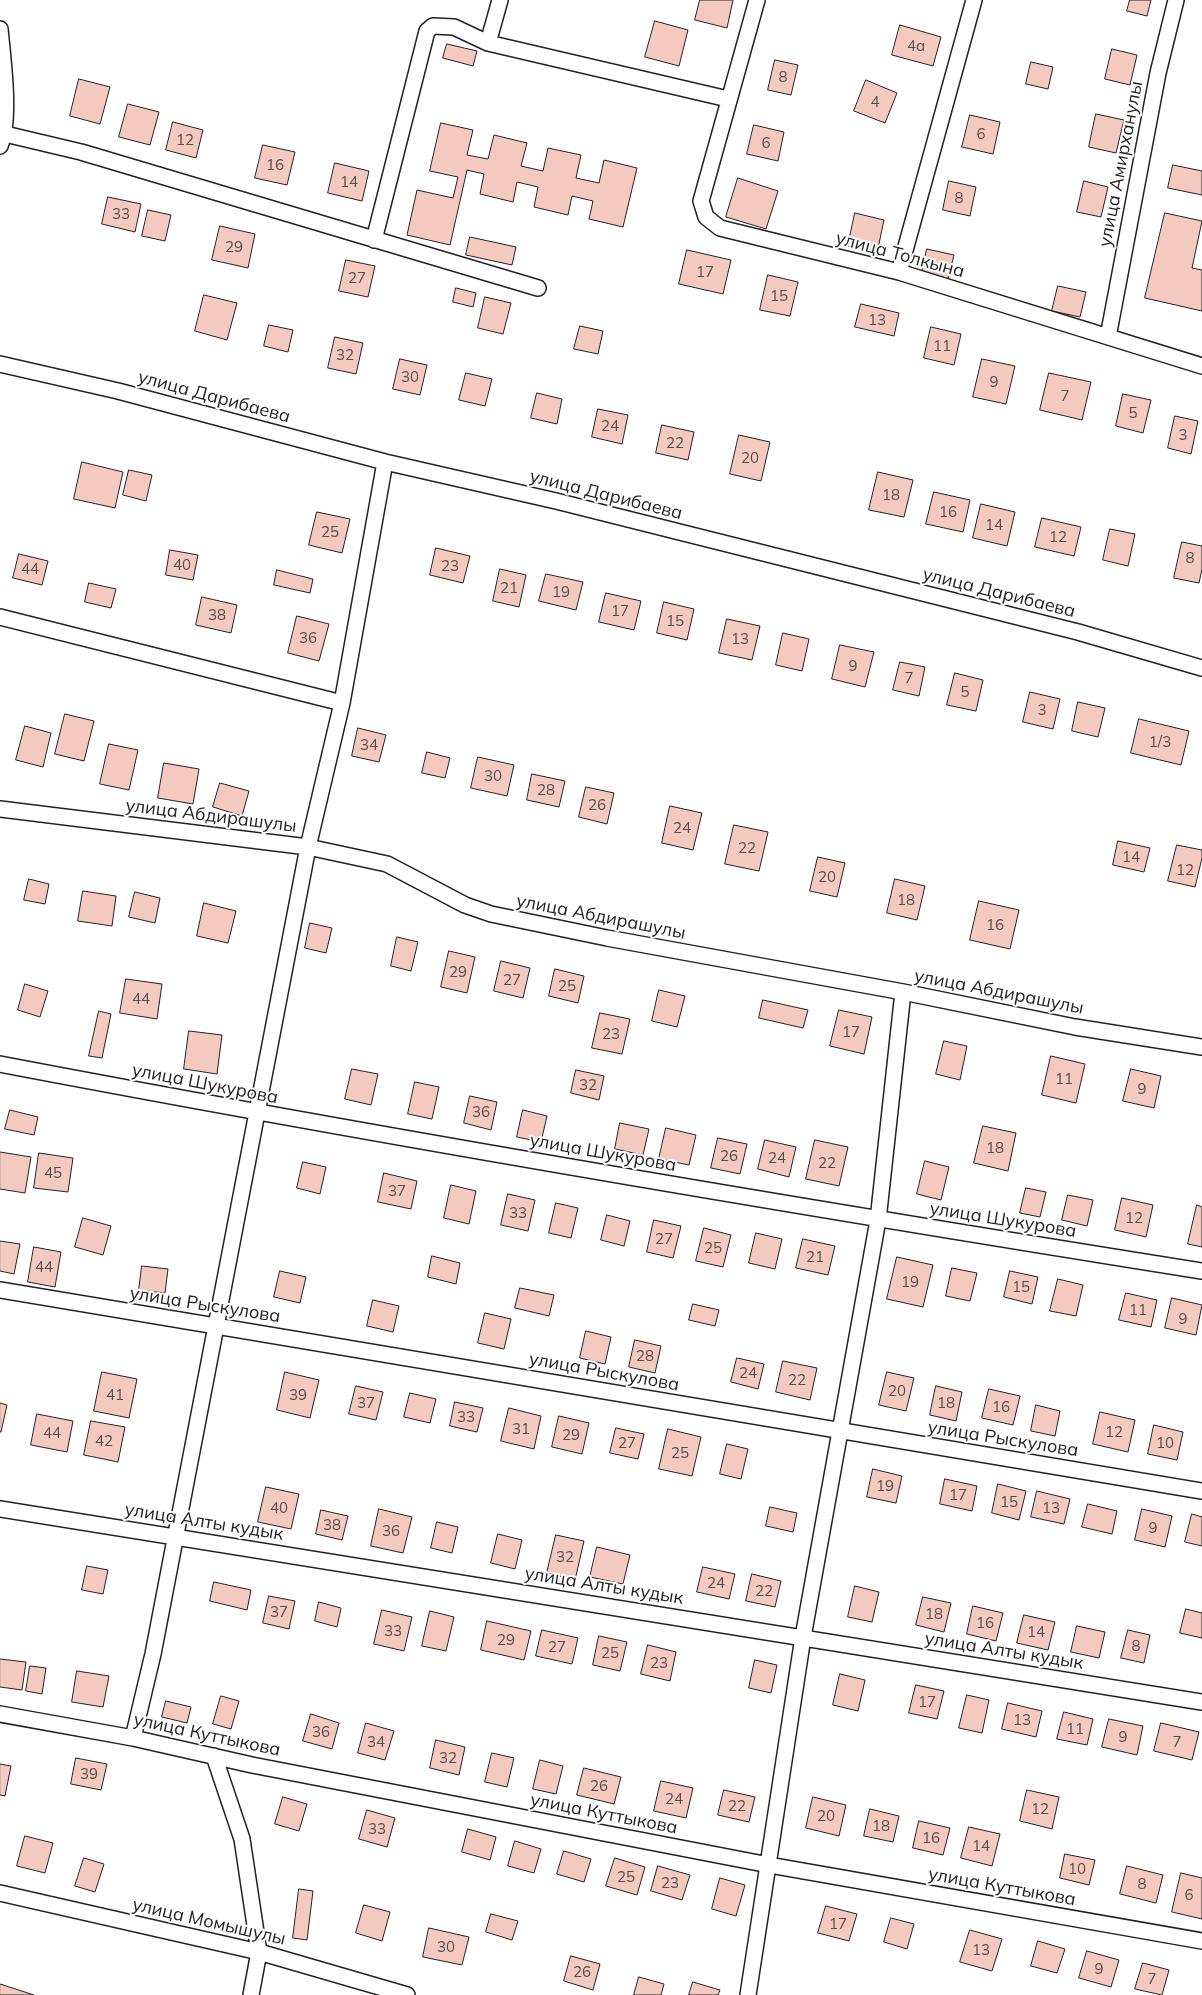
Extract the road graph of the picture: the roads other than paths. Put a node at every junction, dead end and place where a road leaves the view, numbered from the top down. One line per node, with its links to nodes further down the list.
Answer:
1 (500, 0): 6 (street)
2 (757, 0): 7 (street, улица Толкына)
3 (974, 0): 10 (street)
4 (1176, 0): 12 (street, улица Амирханулы)
5 (0, 29): 8 (street)
6 (488, 43): 7 (street); 9 (street)
7 (728, 99): 10 (street, улица Толкына)
8 (3, 140): 9 (street)
9 (374, 240): 11 (street)
10 (899, 272): 12 (street, улица Толкына)
11 (538, 288)
12 (1108, 337): 14 (street, улица Толкына)
13 (0, 364): 15 (street, улица Дарибаева)
14 (1202, 366)
15 (384, 462): 17 (street, улица Дарибаева); 18 (street)
16 (0, 617): 18 (street)
17 (1202, 668)
18 (342, 703): 20 (street)
19 (0, 809): 20 (street, улица Абдирашулы)
20 (308, 847): 21 (street, улица Абдирашулы); 24 (street)
21 (903, 992): 22 (street, улица Абдирашулы); 25 (street)
22 (1202, 1047)
23 (0, 1064): 24 (street, улица Шукурова)
24 (256, 1113): 25 (street, улица Шукурова); 28 (street)
25 (878, 1220): 26 (street, улица Шукурова); 29 (street)
26 (1202, 1271)
27 (0, 1290): 28 (street, улица Рыскулова)
28 (216, 1325): 29 (street, улица Рыскулова); 32 (street)
29 (841, 1432): 30 (street, улица Рыскулова); 33 (street)
30 (1202, 1491)
31 (0, 1509): 32 (street, улица Алты кудык)
32 (176, 1536): 33 (street, улица Алты кудык); 36 (street)
33 (803, 1637): 34 (street, улица Алты кудык); 38 (street)
34 (1202, 1702)
35 (0, 1714): 36 (street, улица Куттыкова)
36 (133, 1738): 37 (street, улица Куттыкова)
37 (214, 1756): 38 (street, улица Куттыкова); 41 (street)
38 (769, 1865): 40 (street, улица Куттыкова); 44 (street)
39 (0, 1893): 41 (street, улица Момышулы)
40 (1202, 1941)
41 (259, 1952): 42 (street); 43 (street, улица Момышулы)
42 (251, 1995)
43 (407, 1995)
44 (748, 1995)

